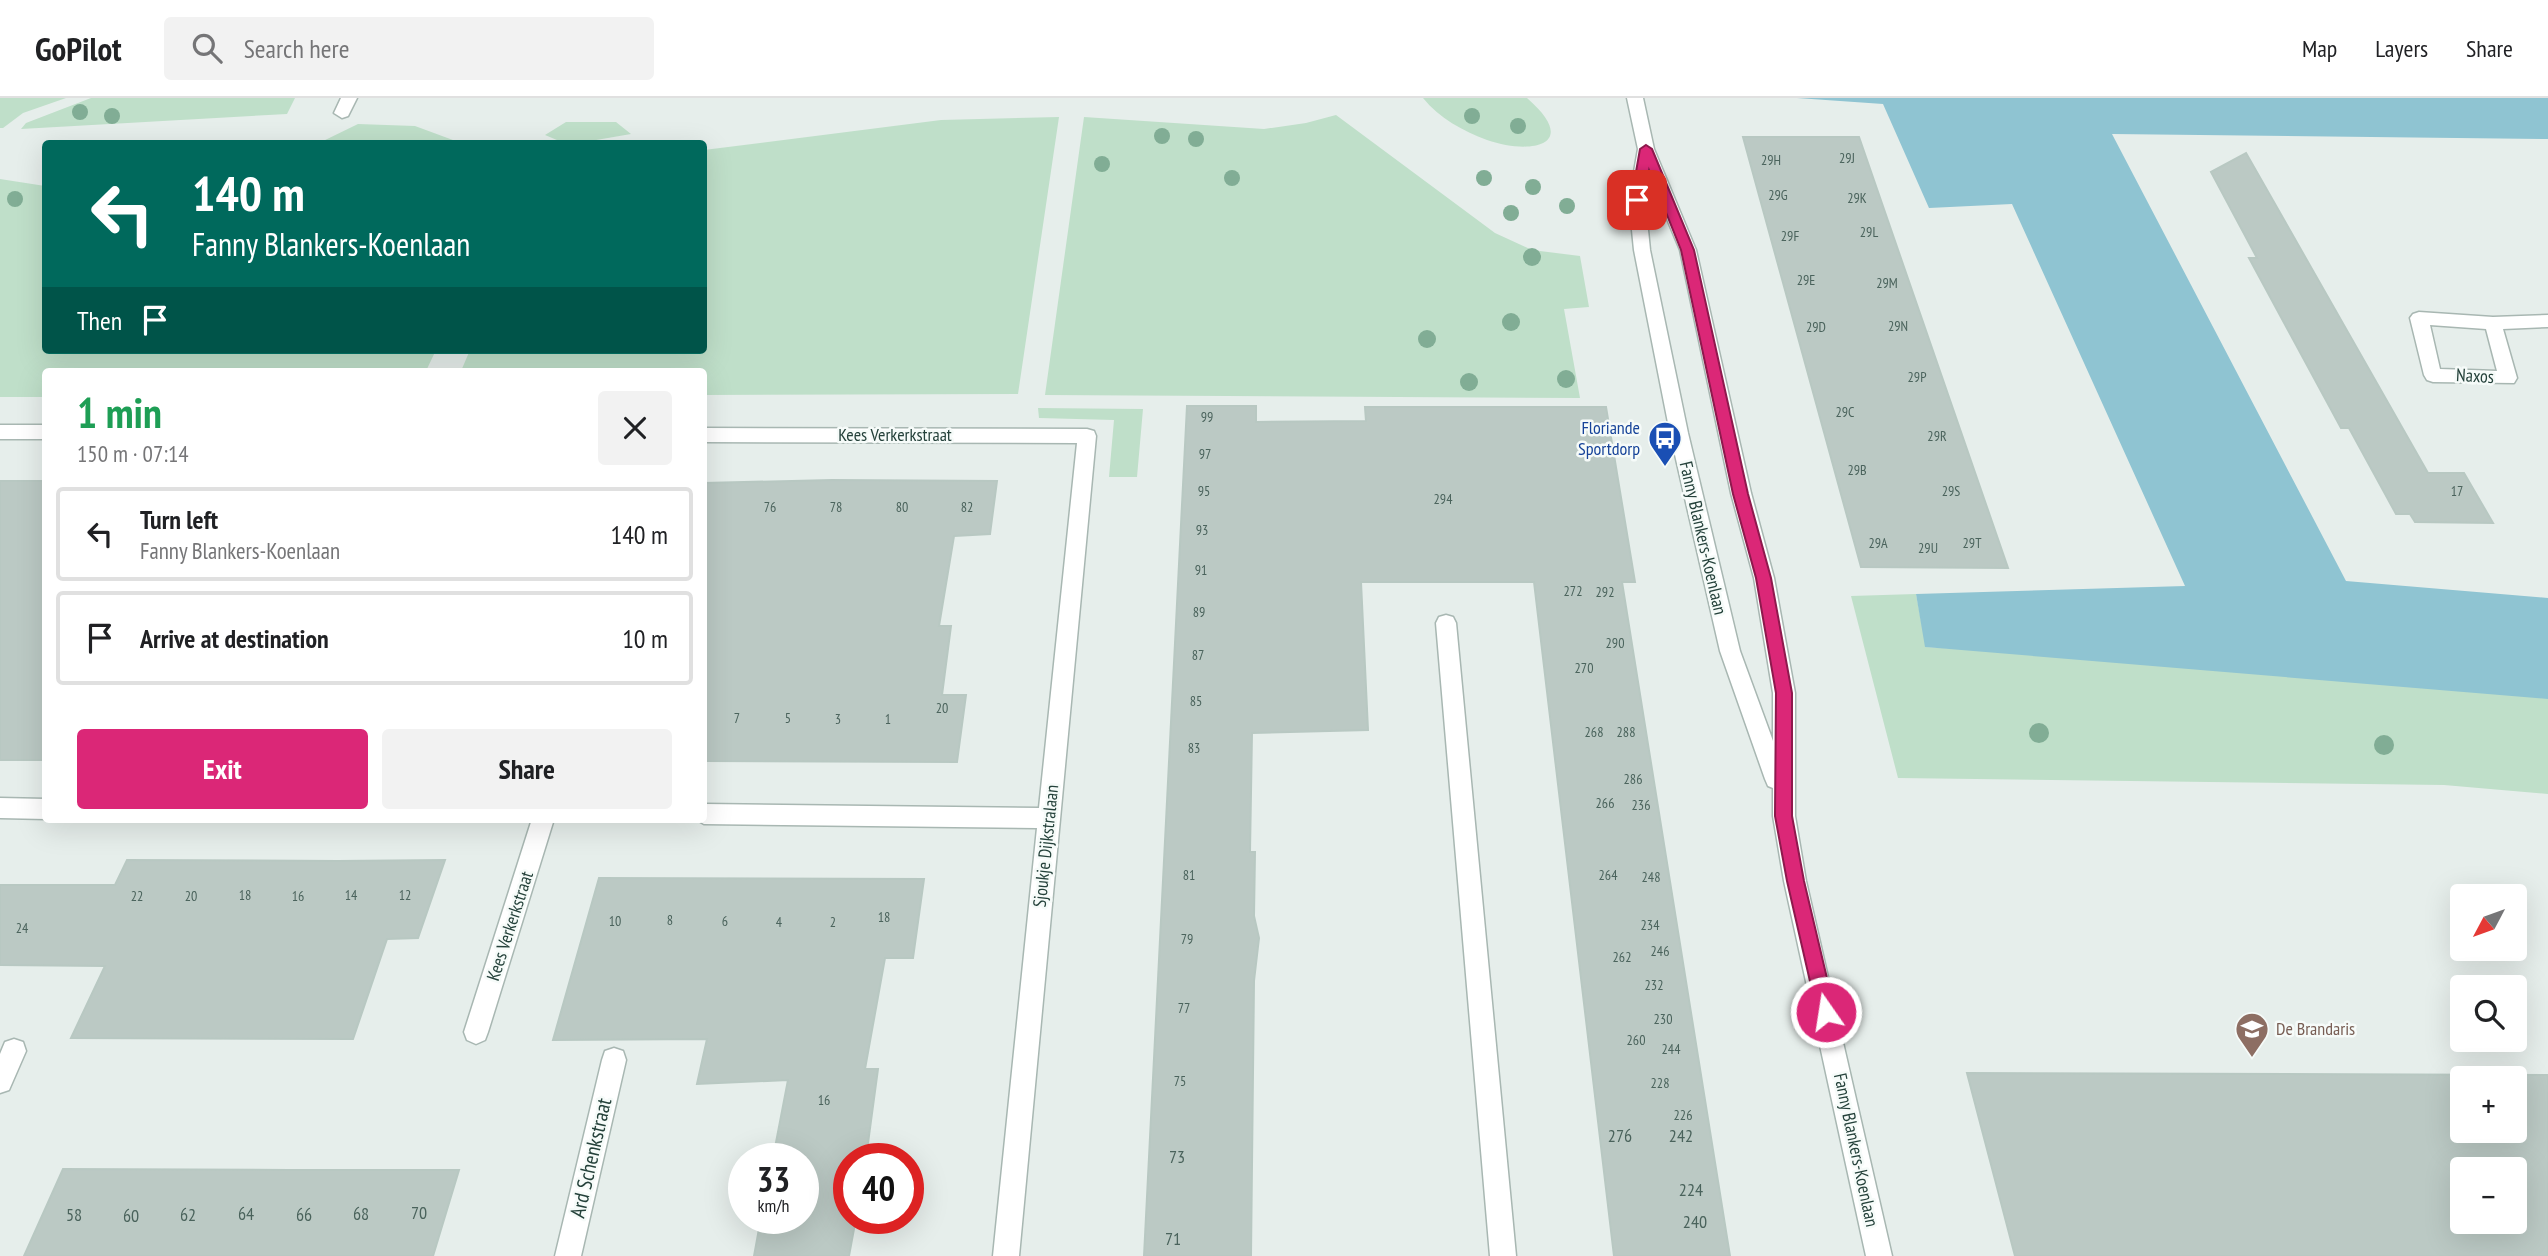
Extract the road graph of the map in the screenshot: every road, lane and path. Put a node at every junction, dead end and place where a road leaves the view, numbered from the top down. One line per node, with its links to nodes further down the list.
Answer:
1 (1635, 98): 2 (street, Fanny Blankers-Koenlaan)
2 (1646, 149): 10 (street, Fanny Blankers-Koenlaan); 10 (street, Fanny Blankers-Koenlaan)
3 (2548, 321): 4 (street, Naxos)
4 (2493, 323): 4 (street, Naxos)
5 (0, 432): 6 (street)
6 (42, 432)
7 (707, 435): 8 (street, Kees Verkerkstraat)
8 (1087, 436): 14 (street, Sjoukje Dijkstralaan)
9 (1446, 623): 22 (street)
10 (1782, 797): 23 (street, Fanny Blankers-Koenlaan)
11 (0, 808): 12 (street)
12 (42, 809)
13 (707, 814): 14 (street)
14 (1049, 818): 21 (street, Sjoukje Dijkstralaan)
15 (542, 823): 16 (street, Kees Verkerkstraat)
16 (476, 1032)
17 (14, 1051): 19 (street)
18 (614, 1060): 20 (street, Ard Schenkstraat)
19 (0, 1081)
20 (568, 1256)
21 (1006, 1256)
22 (1503, 1256)
23 (1879, 1256)

